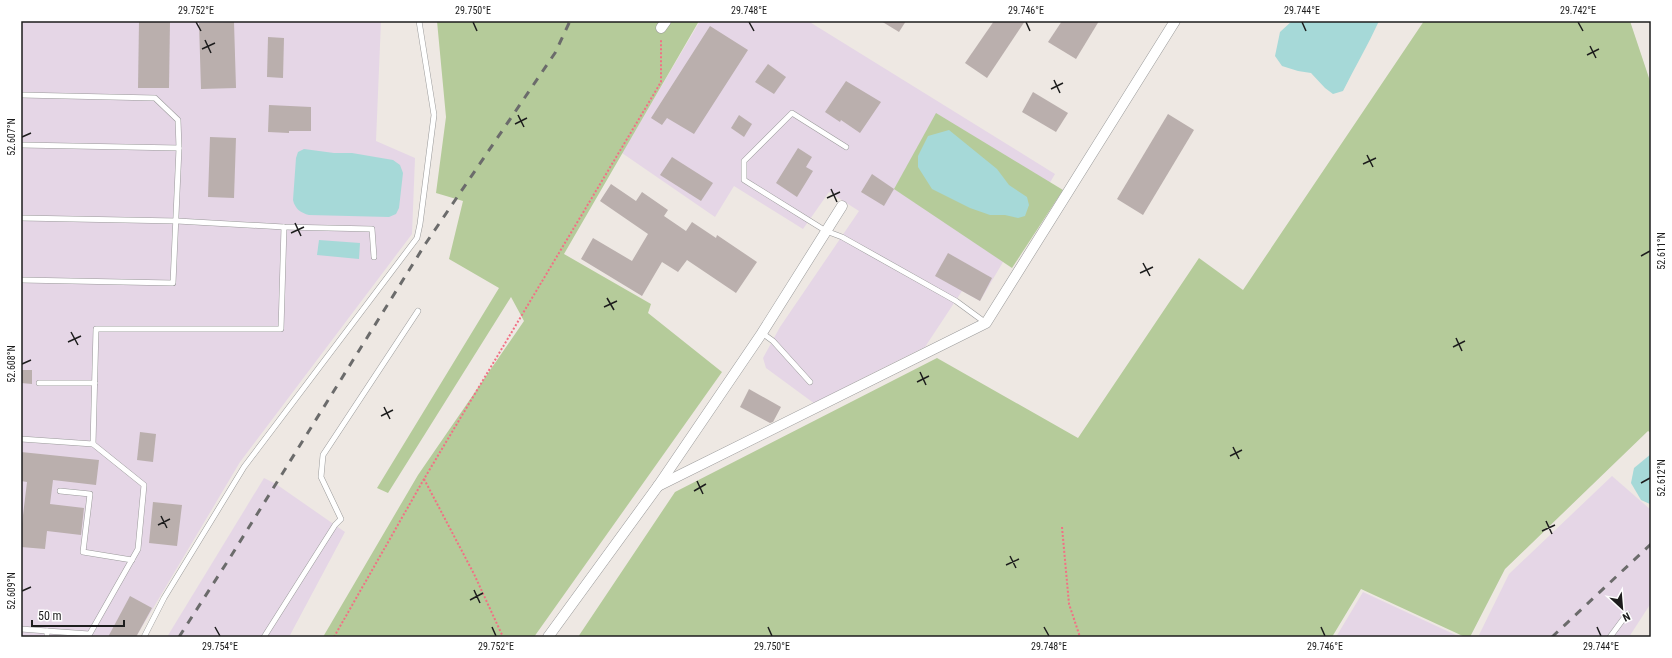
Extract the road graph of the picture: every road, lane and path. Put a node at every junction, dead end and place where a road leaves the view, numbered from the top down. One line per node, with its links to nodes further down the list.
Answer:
1 (419, 21): 32 (lane)
2 (1175, 21): 16 (street)
3 (664, 25): 23 (path)
4 (21, 95): 7 (lane)
5 (21, 145): 7 (lane)
6 (846, 147): 12 (lane)
7 (179, 148): 10 (lane)
8 (842, 206): 12 (street)
9 (21, 218): 10 (lane)
10 (177, 221): 11 (lane); 14 (lane)
11 (284, 226): 13 (lane); 20 (lane)
12 (826, 231): 16 (lane); 17 (street)
13 (374, 256)
14 (21, 280)
15 (418, 311): 33 (lane)
16 (986, 323): 24 (street)
17 (762, 333): 18 (lane); 24 (street)
18 (810, 382)
19 (39, 383): 20 (lane)
20 (95, 383): 22 (lane)
21 (21, 439): 22 (lane)
22 (93, 444): 27 (lane)
23 (424, 479): 34 (path); 35 (path)
24 (658, 486): 36 (street)
25 (60, 491): 27 (lane)
26 (1062, 527): 37 (path)
27 (132, 560): 31 (lane)
28 (1627, 614): 38 (lane)
29 (21, 629): 30 (lane)
30 (47, 634): 31 (lane)
31 (88, 635)
32 (144, 637)
33 (264, 637)
34 (334, 637)
35 (504, 637)
36 (548, 637)
37 (1080, 637)
38 (1610, 637)

